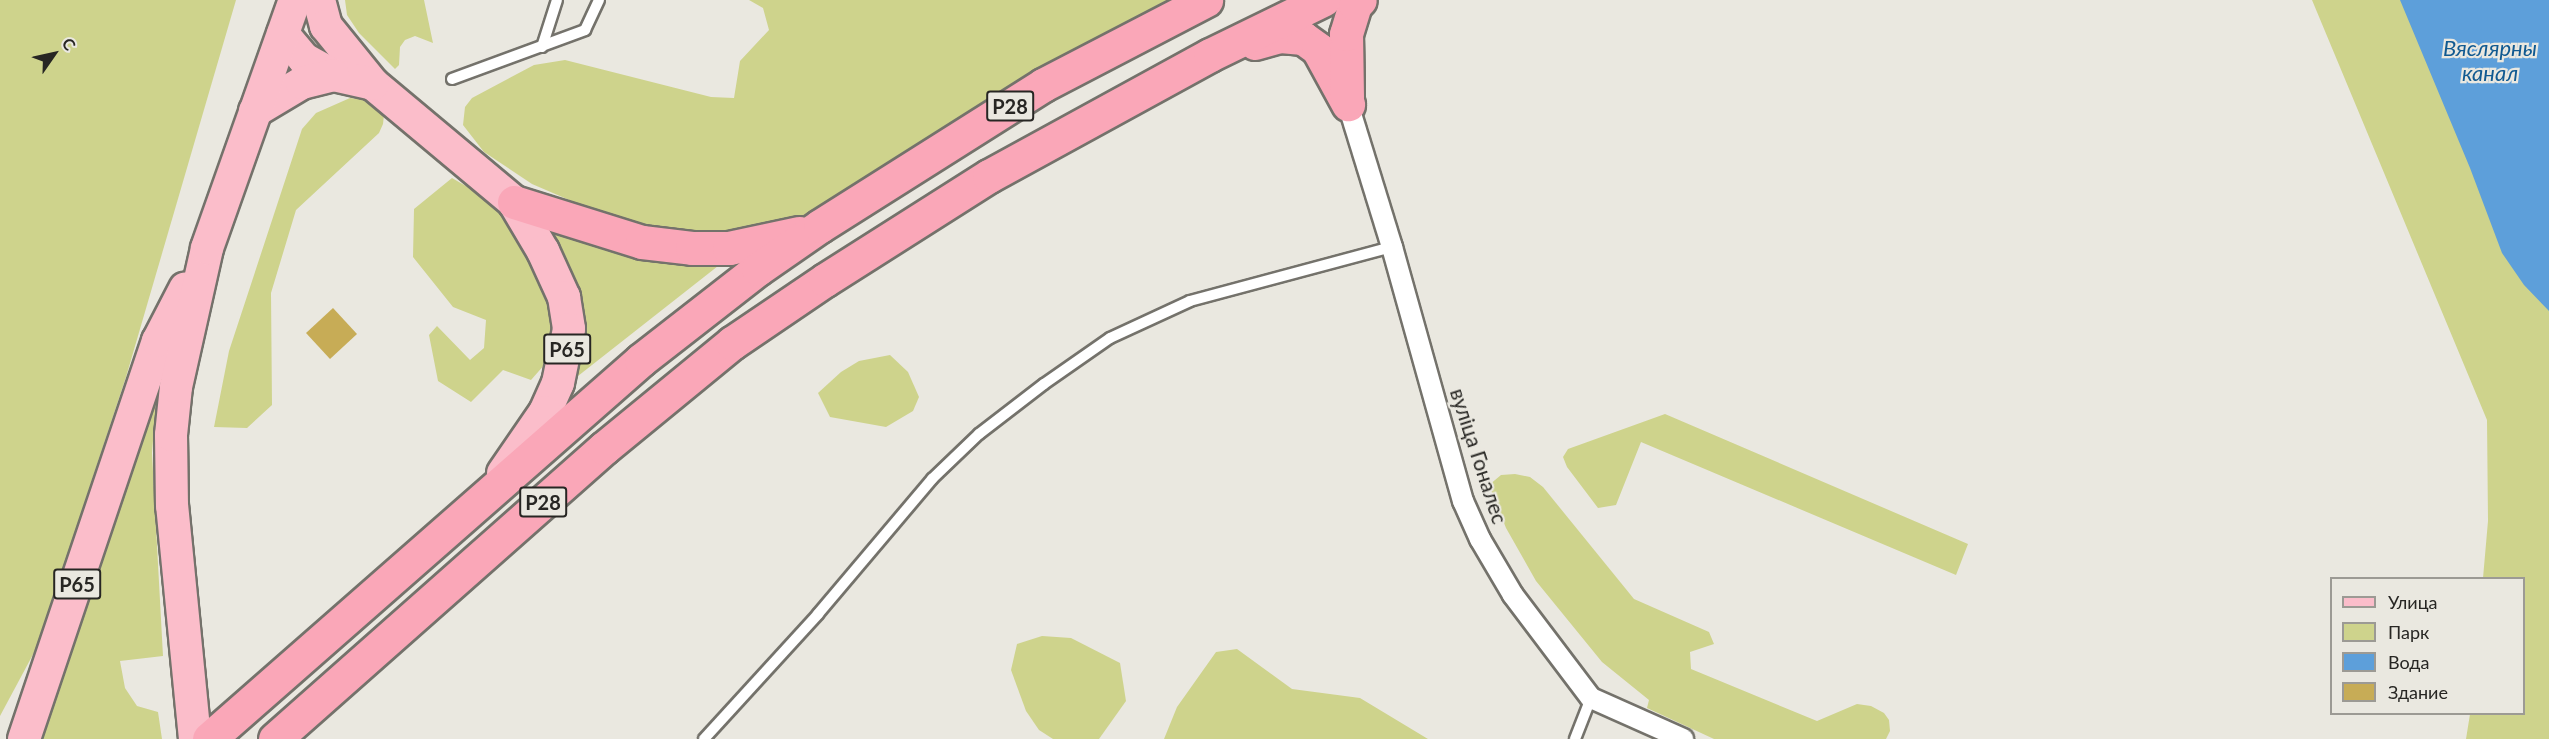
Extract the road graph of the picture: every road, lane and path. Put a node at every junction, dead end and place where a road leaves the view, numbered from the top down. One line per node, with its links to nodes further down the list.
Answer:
1 (295, 0): 8 (main road, Р65)
2 (557, 0): 9 (lane)
3 (599, 0): 9 (lane)
4 (1206, 0): 17 (highway, Р28)
5 (1323, 0): 10 (highway, Р28)
6 (1360, 0): 14 (highway)
7 (323, 13): 8 (main road, Р65); 13 (main road, Р65)
8 (283, 34): 11 (main road, Р65); 15 (main road, Р65)
9 (542, 47): 12 (lane)
10 (1210, 55): 14 (highway); 25 (highway, Р28)
11 (333, 75): 13 (main road, Р65); 15 (main road, Р65)
12 (452, 79)
13 (373, 84): 16 (main road, Р65)
14 (1348, 104): 18 (street, вуліца Гоналес)
15 (255, 111): 19 (main road, Р65)
16 (514, 202): 17 (highway, Р65); 20 (main road, Р65)
17 (820, 226): 20 (highway, Р28)
18 (1392, 247): 21 (street, вуліца Гоналес); 26 (lane)
19 (207, 248): 22 (main road, Р65); 23 (main road, Р65)
20 (492, 489): 24 (highway, Р28)
21 (1591, 698): 27 (lane); 28 (street, вуліца Гоналес)
22 (24, 739)
23 (195, 739)
24 (209, 739)
25 (275, 739)
26 (704, 739)
27 (1575, 739)
28 (1683, 739)

